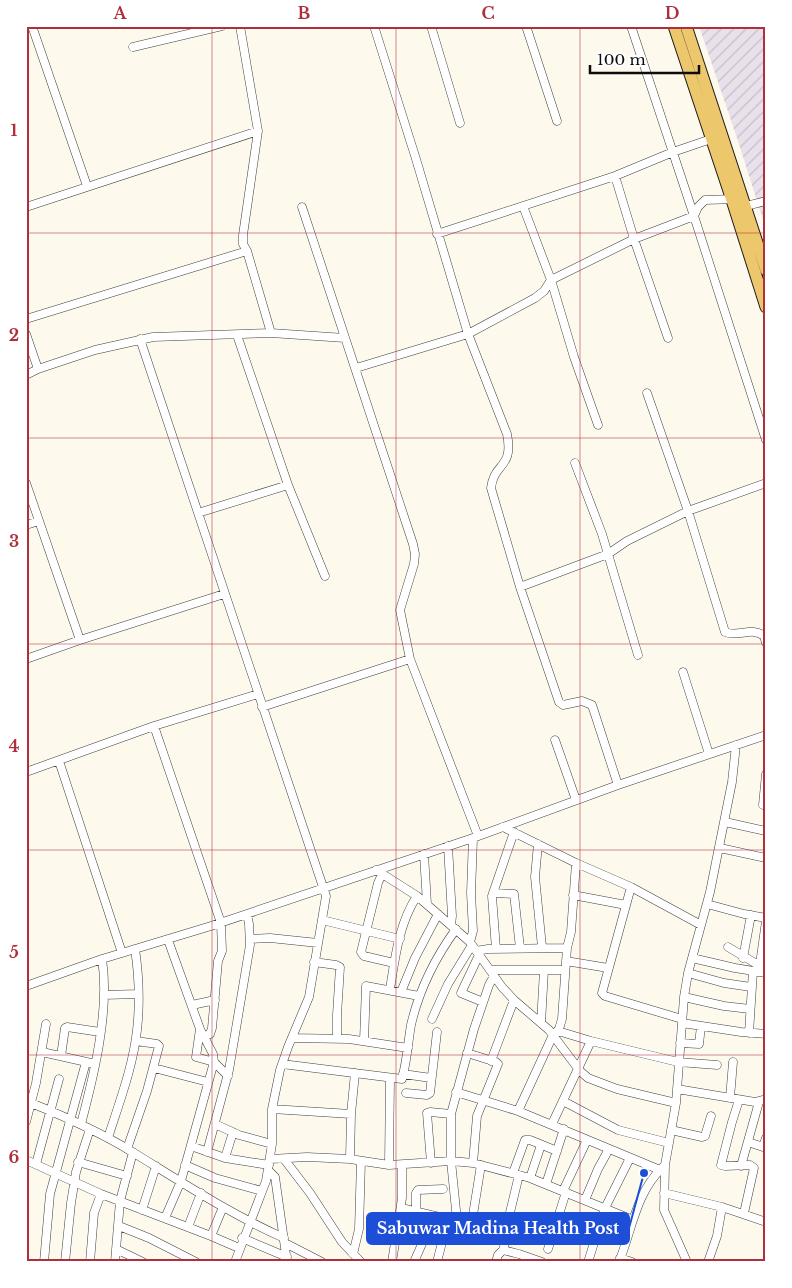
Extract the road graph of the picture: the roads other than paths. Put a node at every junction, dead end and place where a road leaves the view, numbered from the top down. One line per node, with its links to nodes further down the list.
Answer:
1 (32, 26): 17 (street)
2 (222, 26): 10 (street)
3 (240, 26): 13 (street)
4 (374, 26): 24 (street)
5 (431, 26): 12 (street)
6 (526, 26): 11 (street)
7 (631, 26): 15 (street)
8 (674, 26): 14 (main road)
9 (686, 26): 18 (main road)
10 (133, 46)
11 (557, 121)
12 (460, 123)
13 (258, 131): 17 (street); 26 (street)
14 (711, 139): 15 (street); 18 (main road)
15 (673, 152): 16 (street); 23 (street)
16 (616, 176): 20 (street); 25 (street)
17 (87, 186): 21 (street)
18 (740, 201): 19 (street); 23 (street); 27 (main road); 29 (main road)
19 (766, 201)
20 (523, 206): 24 (street); 28 (street)
21 (26, 207)
22 (302, 207): 35 (street)
23 (694, 216): 25 (street); 43 (street)
24 (437, 234): 34 (street)
25 (634, 239): 28 (street); 36 (street)
26 (247, 251): 30 (street); 31 (street)
27 (766, 270)
28 (551, 280): 34 (street); 42 (street)
29 (766, 307)
30 (26, 319)
31 (271, 332): 33 (street); 35 (street)
32 (26, 334): 39 (street)
33 (237, 334): 37 (street); 47 (street)
34 (468, 334): 38 (street); 54 (street)
35 (345, 338): 38 (street)
36 (668, 338)
37 (140, 339): 39 (street); 49 (street)
38 (356, 368): 59 (street)
39 (38, 369): 40 (street)
40 (26, 375)
41 (647, 393): 48 (street)
42 (598, 425)
43 (766, 440)
44 (575, 463): 52 (street)
45 (26, 482): 50 (street)
46 (766, 483): 48 (street)
47 (288, 485): 49 (street); 53 (street)
48 (688, 511): 52 (street); 57 (street)
49 (198, 513): 55 (street)
50 (40, 521): 51 (street); 56 (street)
51 (26, 525)
52 (608, 554): 54 (street); 58 (street)
53 (324, 576)
54 (520, 587): 72 (street)
55 (224, 594): 56 (street); 62 (street)
56 (80, 640): 60 (street)
57 (766, 642)
58 (638, 655)
59 (410, 659): 63 (street); 79 (street)
60 (26, 660)
61 (683, 672): 68 (street)
62 (258, 694): 63 (street); 64 (street)
63 (262, 707): 88 (street)
64 (154, 726): 69 (street); 100 (street)
65 (766, 736): 67 (street)
66 (555, 740): 73 (street)
67 (736, 745): 68 (street); 75 (street)
68 (709, 754): 72 (street)
69 (59, 761): 70 (street); 115 (street)
70 (26, 772)
71 (766, 774): 74 (street)
72 (618, 785): 73 (street)
73 (576, 800): 76 (street)
74 (763, 805)
75 (725, 822): 77 (street); 82 (street)
76 (503, 827): 78 (street); 79 (street)
77 (766, 831)
78 (514, 832): 80 (street); 89 (street)
79 (475, 837): 81 (street); 109 (street)
80 (538, 844): 85 (street); 111 (street)
81 (448, 846): 83 (street); 102 (street)
82 (720, 848): 84 (street); 93 (street)
83 (424, 854): 86 (street); 92 (street)
84 (766, 858)
85 (576, 863): 87 (street); 90 (street)
86 (379, 872): 88 (street); 91 (street); 103 (street)
87 (631, 887): 94 (street); 101 (street)
88 (323, 888): 95 (street); 99 (street)
89 (493, 893): 110 (street); 113 (street)
90 (572, 895): 94 (street); 112 (street)
91 (417, 896): 92 (street); 105 (street)
92 (427, 904): 96 (street)
93 (707, 904): 97 (street); 101 (street)
94 (626, 905): 122 (street)
95 (247, 914): 100 (street); 104 (street)
96 (438, 914): 102 (street); 131 (street)
97 (751, 915): 98 (street); 117 (street)
98 (766, 919): 125 (street)
99 (322, 920): 103 (street); 107 (street)
100 (221, 923): 106 (street); 136 (street)
101 (701, 925): 116 (street)
102 (453, 927): 109 (street); 134 (street)
103 (367, 931): 105 (street); 121 (street)
104 (250, 939): 107 (street); 175 (street)
105 (400, 939): 121 (street)
106 (168, 940): 114 (street); 139 (street)
107 (318, 943): 120 (street)
108 (728, 947): 117 (street)
109 (474, 948): 113 (street); 126 (street); 138 (street); 141 (street)
110 (520, 948): 111 (street); 113 (street)
111 (542, 948): 112 (street)
112 (567, 948): 119 (street)
113 (496, 949)
114 (135, 950): 115 (street); 132 (street)
115 (122, 954): 118 (street)
116 (692, 958): 125 (street); 127 (street)
117 (744, 958): 125 (street)
118 (102, 959): 128 (street); 133 (street)
119 (566, 961): 122 (street); 124 (street)
120 (314, 962): 153 (street); 154 (street)
121 (394, 963): 130 (street)
122 (608, 968): 142 (street)
123 (544, 970): 124 (street); 126 (street); 143 (street)
124 (566, 970): 149 (street)
125 (760, 970): 129 (street)
126 (492, 973): 137 (street); 138 (street)
127 (688, 973): 129 (street); 135 (street)
128 (26, 986)
129 (751, 986): 140 (street)
130 (390, 989): 131 (street); 156 (street)
131 (402, 992): 134 (street)
132 (138, 994): 133 (street); 155 (street)
133 (104, 995): 147 (street)
134 (419, 996): 159 (street)
135 (684, 997): 140 (street); 142 (street)
136 (214, 1000): 139 (street); 152 (street)
137 (514, 1000): 143 (street); 163 (street)
138 (483, 1002): 161 (street)
139 (192, 1005): 146 (street)
140 (750, 1009): 150 (street)
141 (432, 1019)
142 (682, 1021): 145 (street); 158 (street)
143 (541, 1023): 149 (street)
144 (46, 1024): 160 (street)
145 (701, 1026): 150 (street); 158 (street)
146 (200, 1029): 152 (street); 165 (street)
147 (100, 1032): 162 (street); 168 (street)
148 (437, 1032): 177 (street)
149 (555, 1033): 157 (street); 172 (street); 193 (street)
150 (749, 1033): 151 (street)
151 (766, 1034)
152 (203, 1038): 165 (street)
153 (292, 1038): 154 (street); 169 (street)
154 (337, 1039): 156 (street)
155 (136, 1041): 171 (street); 206 (street)
156 (364, 1041): 159 (street)
157 (590, 1041): 166 (street); 172 (street)
158 (680, 1043): 166 (street)
159 (408, 1048): 174 (street)
160 (42, 1052): 162 (street); 189 (street)
161 (467, 1053): 163 (street); 181 (street)
162 (61, 1056): 164 (street)
163 (490, 1061): 185 (street)
164 (86, 1062): 168 (street); 197 (street)
165 (214, 1062): 175 (street); 179 (street)
166 (678, 1062): 170 (street); 180 (street)
167 (733, 1062): 184 (street)
168 (96, 1064): 199 (street)
169 (282, 1064): 173 (street); 191 (street)
170 (717, 1065)
171 (154, 1068): 179 (street); 215 (street)
172 (578, 1069): 188 (street); 190 (street)
173 (355, 1073): 176 (street); 194 (street)
174 (403, 1074): 176 (street); 177 (street)
175 (228, 1076): 200 (street)
176 (390, 1078): 231 (street)
177 (432, 1078): 182 (street)
178 (59, 1079): 192 (street)
179 (208, 1082): 213 (street)
180 (677, 1089): 184 (street); 190 (street)
181 (456, 1092): 185 (street); 195 (street)
182 (406, 1093)
183 (766, 1095): 187 (street)
184 (730, 1098): 186 (street)
185 (484, 1100): 193 (street); 228 (street)
186 (740, 1100): 187 (street); 234 (street)
187 (764, 1100): 209 (street)
188 (563, 1101): 201 (street); 210 (street)
189 (31, 1103): 192 (street); 198 (street)
190 (676, 1103): 204 (street)
191 (272, 1109): 194 (street); 211 (street)
192 (50, 1110): 197 (street); 227 (street)
193 (518, 1110): 201 (street)
194 (351, 1114): 221 (street)
195 (451, 1114): 224 (street); 226 (street)
196 (710, 1116): 204 (street)
197 (70, 1118): 199 (street); 236 (street)
198 (26, 1122)
199 (80, 1124): 202 (street)
200 (215, 1124): 205 (street); 216 (street)
201 (552, 1124): 203 (street)
202 (90, 1129): 206 (street); 225 (street)
203 (564, 1129): 208 (street); 217 (street)
204 (671, 1130): 210 (street)
205 (233, 1132): 211 (street); 218 (street)
206 (108, 1138): 215 (street)
207 (766, 1138): 209 (street)
208 (587, 1140): 214 (street); 245 (street)
209 (748, 1142): 234 (street)
210 (669, 1143): 235 (street)
211 (272, 1144): 230 (street)
212 (541, 1145): 217 (street); 237 (street); 239 (street)
213 (191, 1146): 216 (street); 229 (street)
214 (609, 1149): 219 (street); 249 (street)
215 (130, 1150): 233 (street); 238 (street)
216 (207, 1152): 218 (street)
217 (557, 1152): 242 (street)
218 (225, 1158): 230 (street)
219 (630, 1158): 235 (street); 254 (street)
220 (284, 1159): 221 (street); 230 (street); 276 (street)
221 (350, 1159): 223 (street)
222 (26, 1160): 227 (street)
223 (361, 1161): 231 (street); 276 (street)
224 (451, 1161): 226 (street); 228 (street); 260 (street)
225 (78, 1162): 238 (street); 241 (street)
226 (431, 1163): 232 (street)
227 (36, 1164): 236 (street)
228 (477, 1164): 237 (street); 263 (street)
229 (185, 1165): 240 (street); 244 (street)
230 (269, 1165): 244 (street); 270 (street)
231 (389, 1165): 232 (street)
232 (402, 1165): 253 (street)
233 (156, 1166): 240 (street); 255 (street)
234 (741, 1166): 257 (street)
235 (662, 1168): 247 (street); 261 (street)
236 (56, 1174): 241 (street); 281 (street)
237 (516, 1174): 239 (street); 267 (street)
238 (127, 1176): 250 (street)
239 (530, 1178): 242 (street)
240 (181, 1181): 246 (street); 258 (street)
241 (74, 1183): 248 (street); 282 (street)
242 (546, 1184): 245 (street)
243 (443, 1188): 256 (street)
244 (262, 1190): 262 (street)
245 (565, 1192): 249 (street); 273 (street)
246 (201, 1193): 251 (street); 266 (street)
247 (664, 1193): 252 (street); 296 (street)
248 (100, 1194): 250 (street); 283 (street)
249 (585, 1200): 254 (street)
250 (120, 1201): 255 (street); 265 (street)
251 (223, 1207): 262 (street); 268 (street)
252 (722, 1207): 257 (street); 297 (street)
253 (401, 1208): 256 (street); 290 (street)
254 (605, 1208): 261 (street); 294 (street)
255 (142, 1210): 258 (street)
256 (416, 1212): 259 (street)
257 (744, 1213): 264 (street)
258 (165, 1218): 266 (street)
259 (448, 1219): 260 (street); 271 (street)
260 (457, 1220): 263 (street)
261 (632, 1220): 279 (street)
262 (250, 1221): 269 (street); 270 (street)
263 (472, 1221): 267 (street)
264 (766, 1222)
265 (118, 1226): 274 (street); 286 (street)
266 (188, 1227): 268 (street)
267 (506, 1229): 275 (street)
268 (211, 1236): 272 (street)
269 (242, 1238): 272 (street); 278 (street)
270 (285, 1240): 278 (street); 288 (street)
271 (442, 1241): 291 (street); 292 (street)
272 (239, 1248): 287 (street)
273 (548, 1249)
274 (116, 1250): 284 (street); 285 (street)
275 (503, 1250): 277 (street); 293 (street)
276 (353, 1254): 289 (street)
277 (518, 1258): 280 (street)
278 (287, 1259)
279 (619, 1260): 295 (street)
280 (540, 1261)
281 (44, 1262)
282 (66, 1262)
283 (90, 1262)
284 (115, 1262)
285 (142, 1262)
286 (196, 1262)
287 (235, 1262)
288 (322, 1262)
289 (361, 1262)
290 (392, 1262)
291 (414, 1262)
292 (437, 1262)
293 (496, 1262)
294 (588, 1262)
295 (632, 1262)
296 (687, 1262)
297 (708, 1262)

